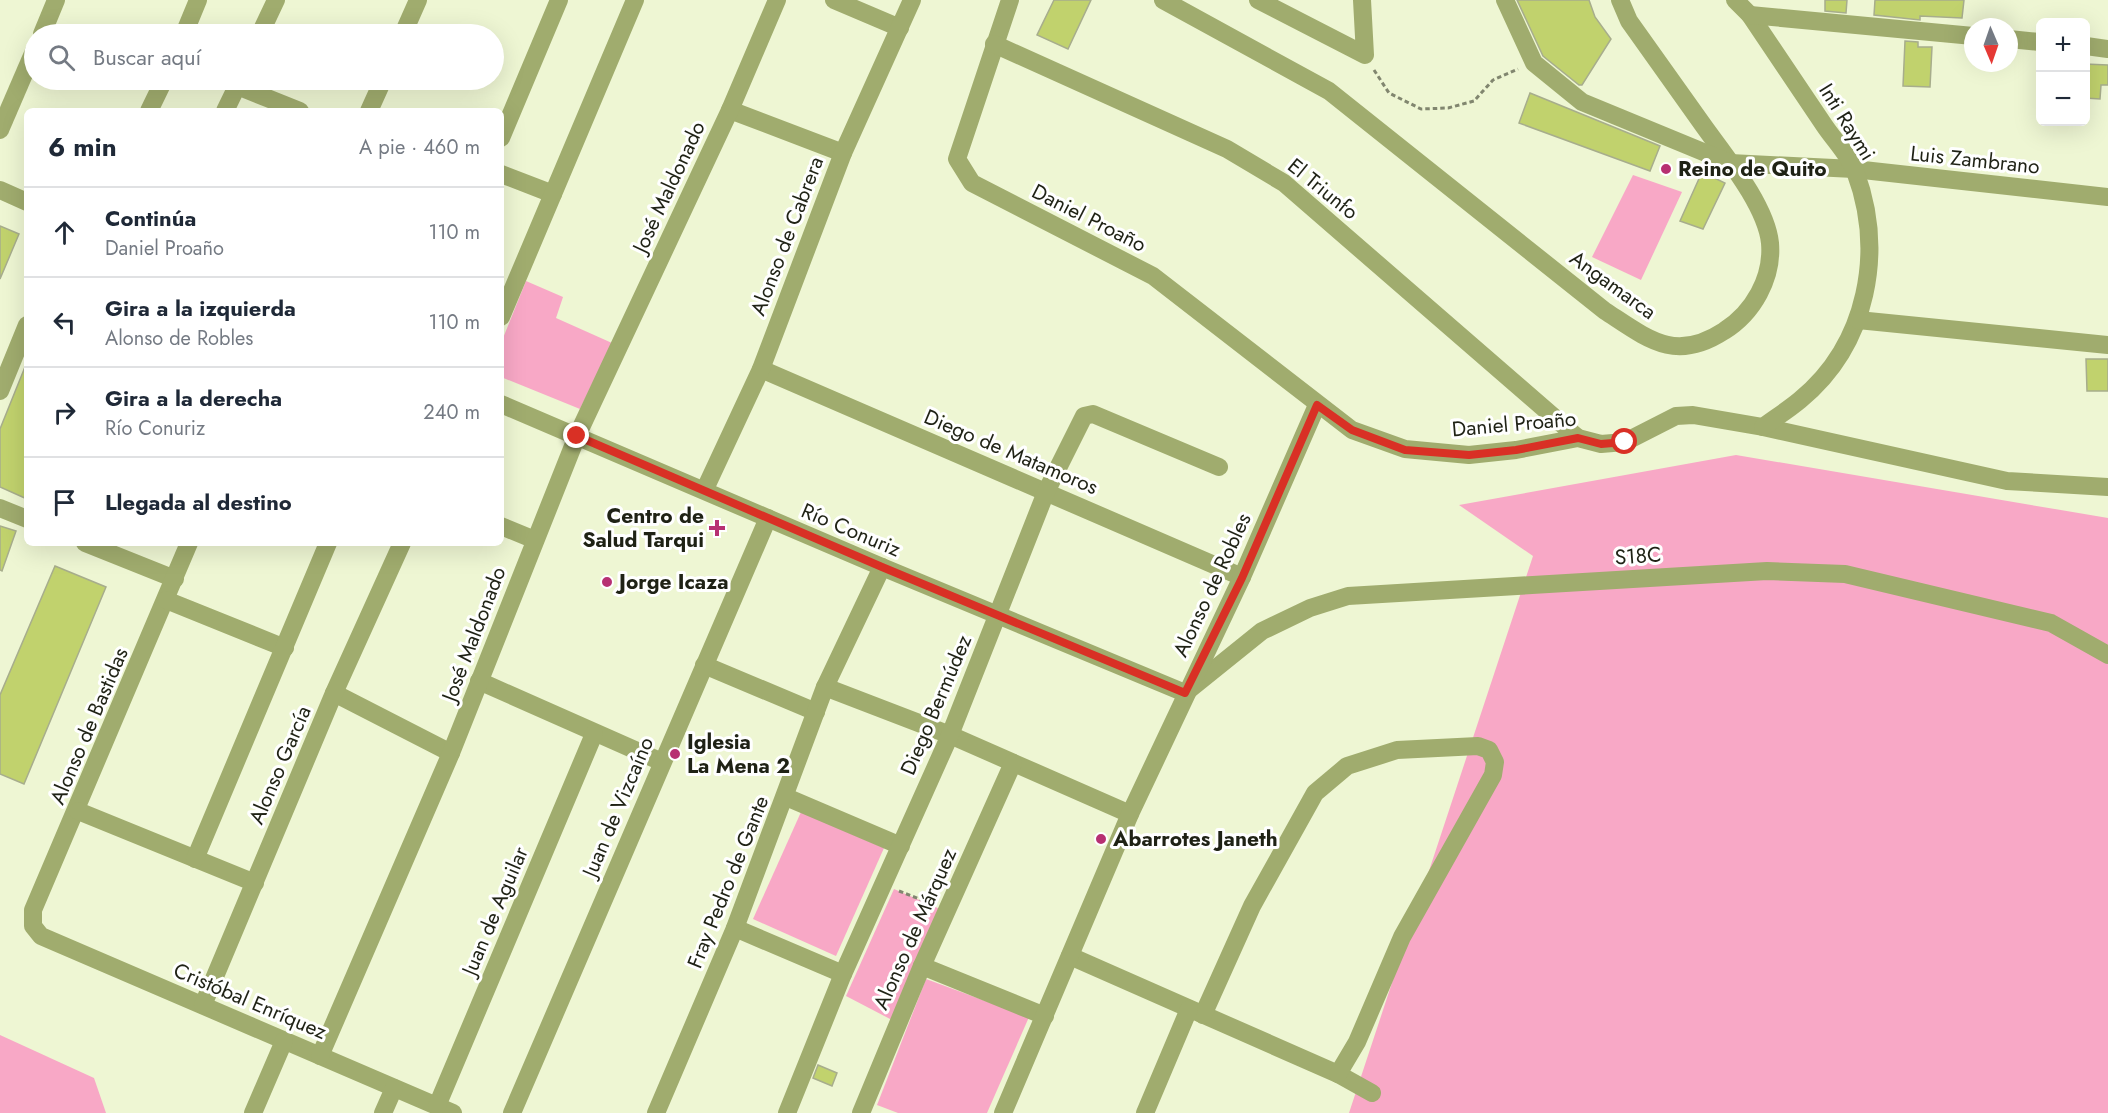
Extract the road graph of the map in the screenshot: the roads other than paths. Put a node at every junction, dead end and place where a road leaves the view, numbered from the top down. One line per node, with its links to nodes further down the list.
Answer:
1 (56, 0): 18 (street)
2 (198, 0): 19 (street)
3 (276, 0): 20 (street)
4 (418, 0): 21 (street)
5 (559, 0): 40 (street)
6 (635, 0): 46 (street)
7 (777, 0): 38 (street, José Maldonado)
8 (834, 0): 22 (street)
9 (912, 0): 22 (street, Alonso de Cabrera)
10 (1010, 0): 26 (street)
11 (1163, 0): 42 (street, Angamarca)
12 (1258, 0): 13 (street)
13 (1362, 0)
14 (1505, 0): 42 (street, Luis Zambrano)
15 (1620, 0): 42 (street, Angamarca)
16 (1735, 0): 17 (street, Inti Raymi)
17 (1750, 15): 23 (street); 43 (street, Inti Raymi)
18 (46, 24)
19 (188, 24)
20 (265, 24)
21 (407, 24)
22 (900, 28): 41 (street, Alonso de Cabrera)
23 (1964, 35)
24 (2018, 40): 25 (street)
25 (2036, 42)
26 (994, 44): 56 (street, Daniel Proaño); 59 (street, El Triunfo)
27 (2090, 47): 28 (street)
28 (2108, 49)
29 (24, 74): 39 (street)
30 (159, 90): 34 (street)
31 (235, 90): 35 (street)
32 (254, 90): 36 (street)
33 (378, 90): 37 (street)
34 (150, 108)
35 (226, 108)
36 (293, 108)
37 (370, 108)
38 (730, 111): 41 (street); 58 (street, José Maldonado)
39 (0, 130)
40 (504, 131)
41 (843, 153): 53 (street, Alonso de Cabrera)
42 (1730, 163): 43 (street, Luis Zambrano)
43 (1854, 169): 47 (street, Luis Zambrano); 50 (street, Inti Raymi)
44 (504, 175): 46 (street)
45 (0, 190): 48 (street)
46 (553, 194): 49 (street)
47 (2108, 197)
48 (24, 201)
49 (504, 310)
50 (1858, 320): 52 (street); 57 (street, Inti Raymi)
51 (24, 333): 54 (street)
52 (2108, 345)
53 (761, 369): 62 (street, Alonso de Cabrera); 63 (street, Diego de Matamoros)
54 (0, 391)
55 (504, 405): 58 (street, Río Conuriz)
56 (1317, 405): 59 (street, Daniel Proaño); 74 (street, Alonso de Robles)
57 (1763, 427): 59 (street, Daniel Proaño); 61 (street, Daniel Proaño)
58 (577, 436): 62 (street, Río Conuriz); 68 (street, José Maldonado)
59 (1578, 438)
60 (1219, 467): 63 (street, Diego Bermúdez)
61 (2108, 487)
62 (705, 489): 66 (street, Río Conuriz)
63 (1046, 492): 74 (street, Diego de Matamoros); 77 (street, Diego Bermúdez)
64 (0, 508): 65 (street)
65 (24, 518)
66 (768, 519): 73 (street, Río Conuriz); 80 (street, Juan de Vizcaíno)
67 (504, 527): 68 (street)
68 (535, 540): 81 (street, José Maldonado)
69 (92, 546): 75 (street)
70 (188, 546): 75 (street, Alonso de Bastidas)
71 (327, 546): 78 (street)
72 (401, 546): 83 (street, Alonso García)
73 (882, 567): 77 (street, Río Conuriz); 82 (street, Fray Pedro de Gante)
74 (1242, 578): 84 (street, Alonso de Robles)
75 (175, 579): 76 (street, Alonso de Bastidas)
76 (166, 600): 78 (street); 92 (street, Alonso de Bastidas)
77 (998, 616): 84 (street, Río Conuriz); 87 (street, Diego Bermúdez)
78 (285, 648): 95 (street)
79 (2108, 655): 84 (street, S18C)
80 (704, 665): 85 (street); 89 (street, Juan de Vizcaíno)
81 (479, 681): 86 (street); 88 (street, José Maldonado)
82 (825, 687): 85 (street, Fray Pedro de Gante); 87 (street)
83 (334, 693): 88 (street); 96 (street, Alonso García)
84 (1185, 693): 93 (street, Alonso de Robles)
85 (816, 712): 91 (street, Fray Pedro de Gante)
86 (594, 734): 89 (street); 110 (street, Juan de Aguilar)
87 (950, 735): 90 (street); 94 (street, Diego Bermúdez)
88 (451, 753): 106 (street, José Maldonado)
89 (662, 762): 113 (street, Juan de Vizcaíno)
90 (1013, 763): 93 (street); 100 (street, Alonso de Márquez)
91 (786, 796): 94 (street); 98 (street, Fray Pedro de Gante)
92 (78, 811): 95 (street); 97 (street, Alonso de Bastidas)
93 (1130, 814): 99 (street, Alonso de Robles)
94 (901, 846): 101 (street, Diego Bermúdez)
95 (195, 859): 96 (street)
96 (255, 883): 102 (street, Alonso García)
97 (33, 926): 102 (street, Cristóbal Enríquez)
98 (735, 928): 101 (street); 114 (street, Fray Pedro de Gante)
99 (1070, 956): 103 (street); 104 (street, Alonso de Robles)
100 (922, 966): 104 (street); 116 (street, Alonso de Márquez)
101 (843, 974): 115 (street, Diego Bermúdez)
102 (204, 1005): 105 (street, Cristóbal Enríquez)
103 (1196, 1012): 107 (street); 107 (street); 118 (street)
104 (1045, 1016): 117 (street, Alonso de Robles)
105 (284, 1041): 106 (street, Cristóbal Enríquez); 111 (street)
106 (320, 1056): 108 (street, Cristóbal Enríquez)
107 (1338, 1074): 109 (street)
108 (394, 1088): 110 (street, Cristóbal Enríquez); 112 (street)
109 (1372, 1093)
110 (445, 1109)
111 (253, 1113)
112 (383, 1113)
113 (512, 1113)
114 (656, 1113)
115 (787, 1113)
116 (861, 1113)
117 (1003, 1113)
118 (1145, 1113)

